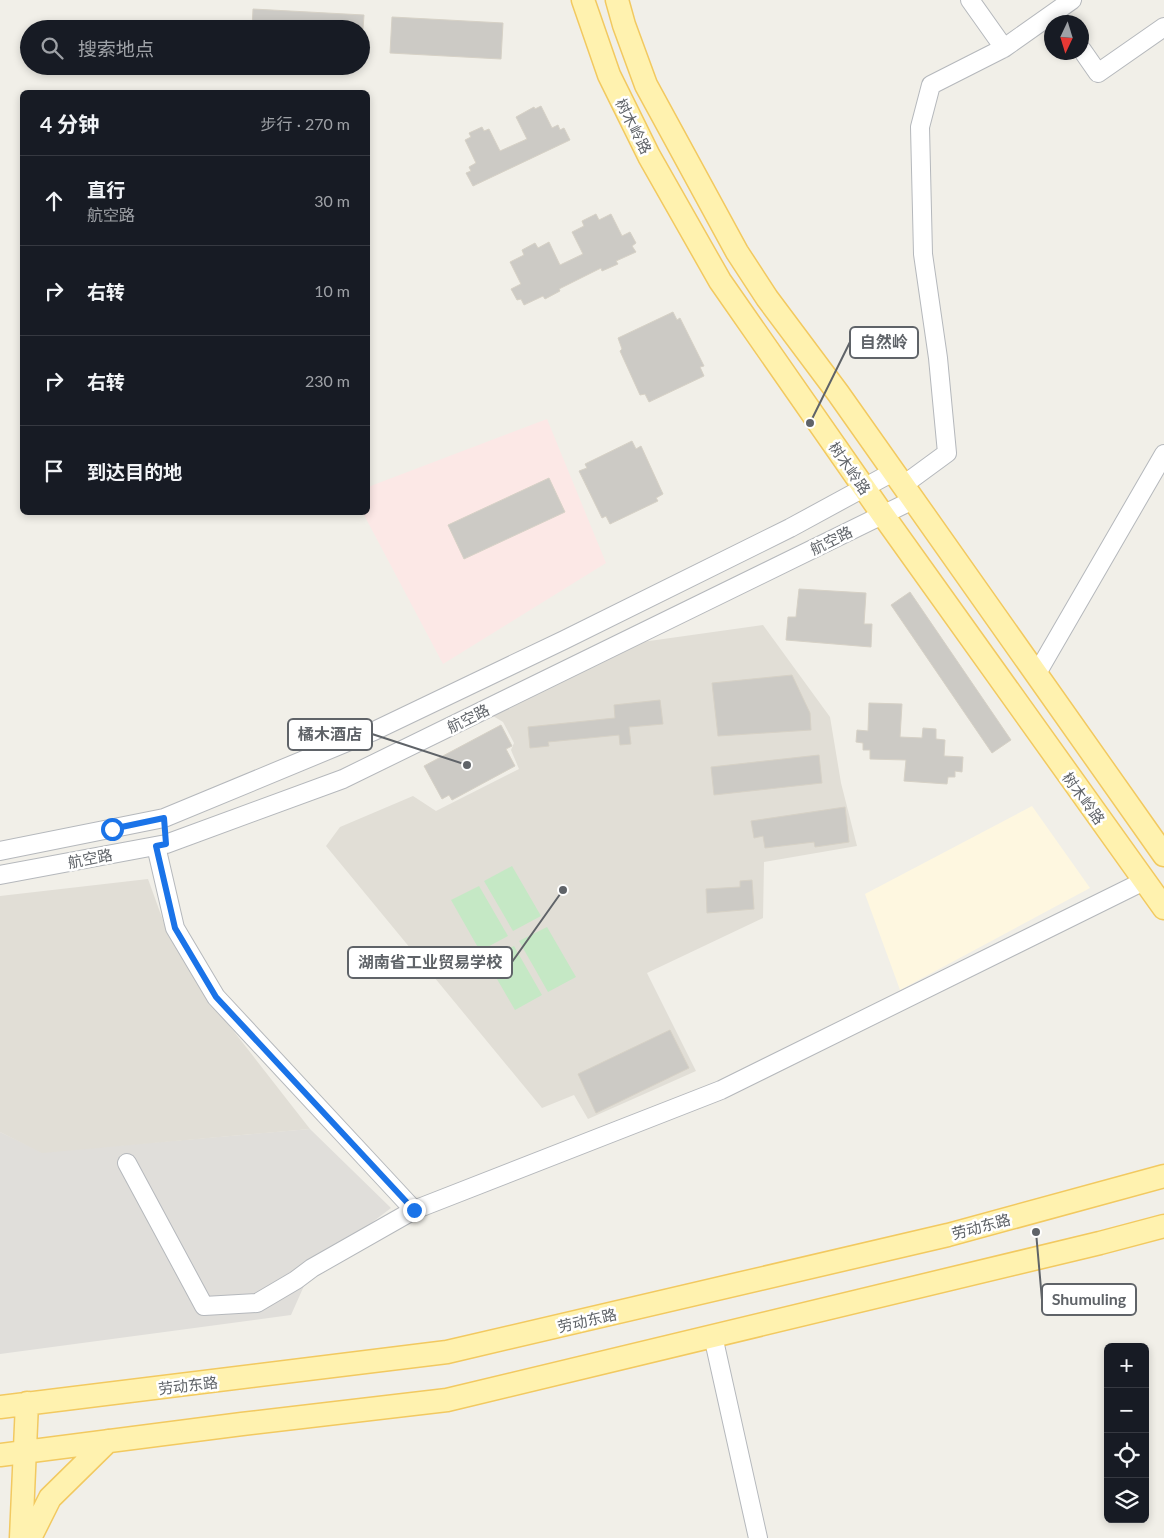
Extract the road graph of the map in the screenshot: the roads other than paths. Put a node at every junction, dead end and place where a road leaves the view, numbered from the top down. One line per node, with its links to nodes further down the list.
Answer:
1 (583, 0): 12 (main road, 树木岭路)
2 (618, 0): 11 (main road, 树木岭路)
3 (970, 0): 8 (street)
4 (1070, 1): 5 (street)
5 (1059, 15)
6 (1044, 25): 8 (street)
7 (1164, 27): 9 (street)
8 (1004, 48): 11 (street)
9 (1089, 60)
10 (1164, 454): 14 (street)
11 (903, 486): 12 (street, 航空路); 13 (street, 航空路); 14 (main road, 树木岭路)
12 (863, 487): 13 (main road, 树木岭路); 15 (street, 航空路)
13 (883, 515): 16 (street, 航空路); 20 (main road, 树木岭路)
14 (1036, 675): 18 (main road, 树木岭路)
15 (164, 818): 16 (street); 17 (street, 航空路)
16 (161, 845): 19 (street, 航空路); 24 (street)
17 (0, 850)
18 (1164, 855)
19 (0, 875)
20 (1144, 882): 21 (main road, 树木岭路); 24 (street)
21 (1164, 908)
22 (127, 1163): 24 (street)
23 (1164, 1176): 27 (main road, 劳动东路)
24 (414, 1210)
25 (1164, 1226): 26 (main road)
26 (713, 1336): 29 (main road); 34 (street)
27 (27, 1403): 28 (main road, 劳动东路); 30 (main road)
28 (0, 1407)
29 (108, 1441): 30 (main road); 33 (main road)
30 (25, 1452): 31 (main road); 32 (main road)
31 (0, 1455)
32 (21, 1538)
33 (30, 1538)
34 (758, 1538)

